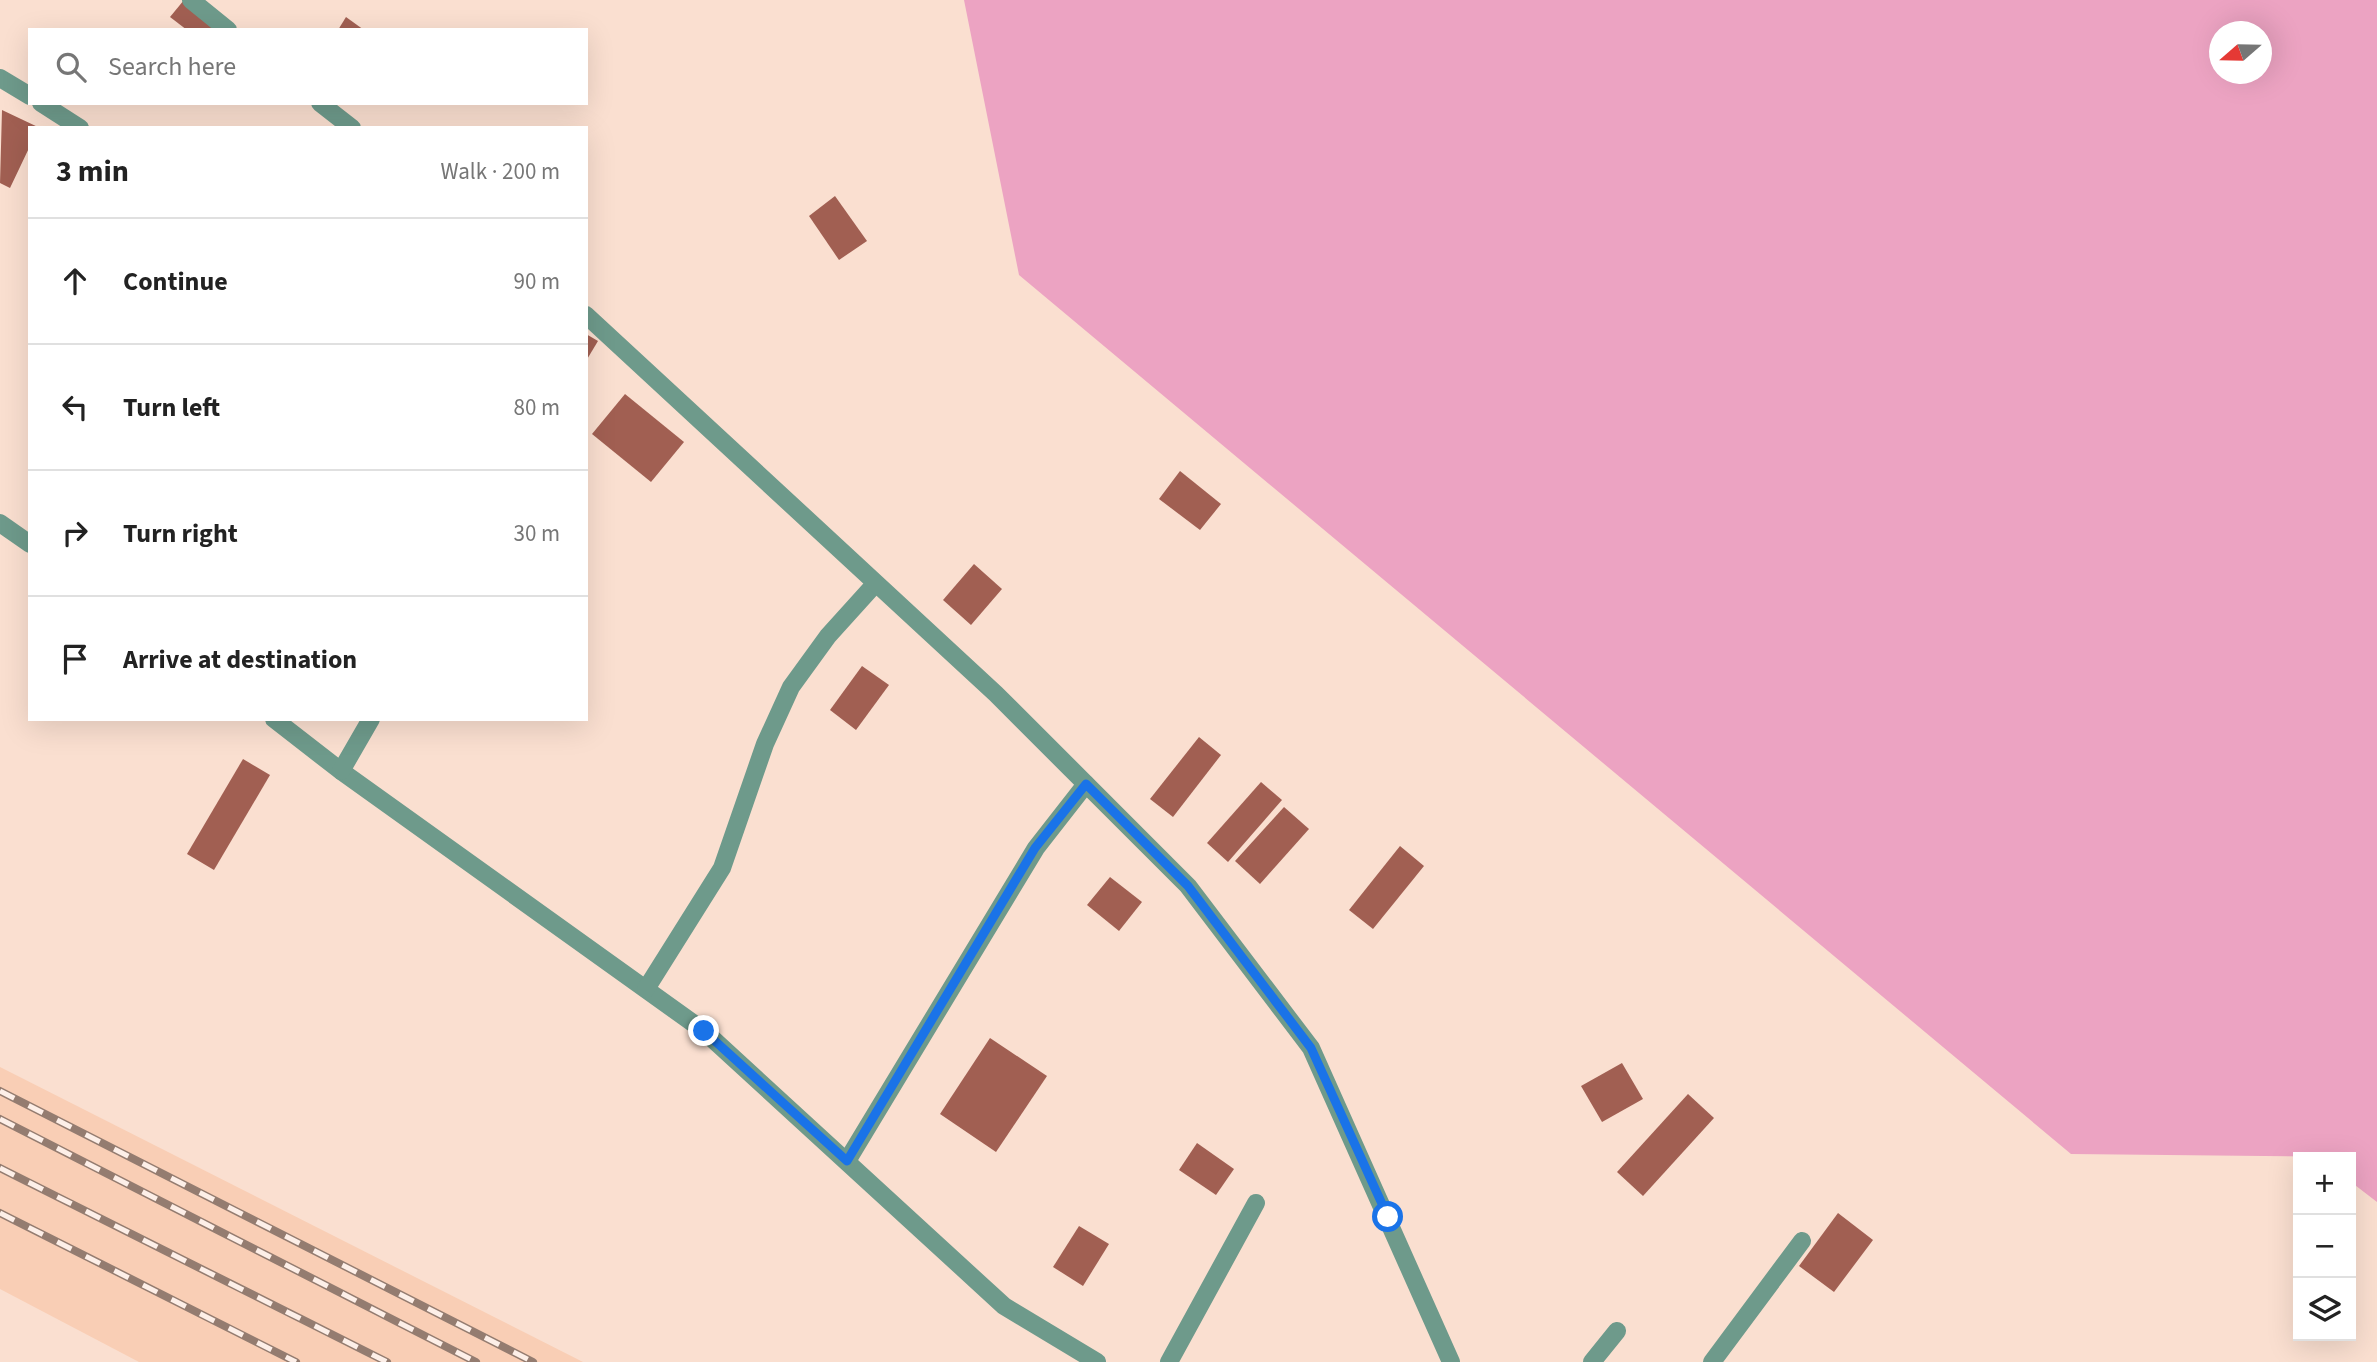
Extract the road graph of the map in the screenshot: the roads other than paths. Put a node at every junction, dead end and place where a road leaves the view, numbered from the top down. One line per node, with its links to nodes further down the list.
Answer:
1 (191, 0): 2 (street)
2 (226, 28)
3 (0, 78): 4 (street)
4 (28, 95)
5 (44, 105): 7 (street)
6 (323, 105): 8 (street)
7 (77, 126)
8 (349, 126)
9 (588, 317): 12 (street)
10 (0, 523): 11 (street)
11 (28, 543)
12 (875, 584): 16 (street); 17 (street)
13 (277, 721): 15 (street)
14 (370, 721): 15 (street)
15 (341, 771): 17 (street)
16 (1086, 784): 18 (street); 24 (street)
17 (646, 989): 18 (street)
18 (847, 1161): 22 (street)
19 (1255, 1203): 23 (street)
20 (1802, 1241): 26 (street)
21 (1617, 1331): 25 (street)
22 (1097, 1362)
23 (1169, 1362)
24 (1451, 1362)
25 (1592, 1362)
26 (1712, 1362)

